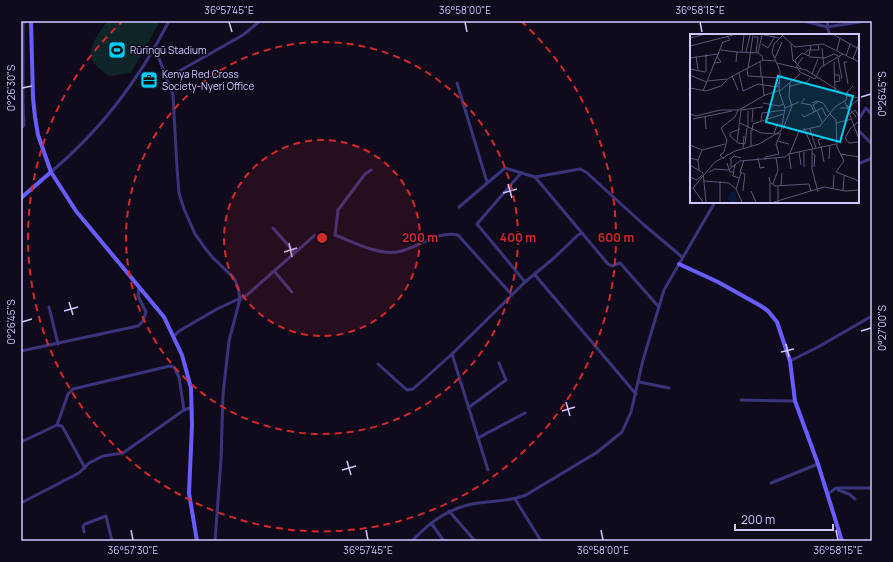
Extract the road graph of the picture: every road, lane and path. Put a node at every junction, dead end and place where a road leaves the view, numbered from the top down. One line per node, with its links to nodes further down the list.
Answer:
1 (30, 21): 7 (street); 21 (main road)
2 (169, 21): 10 (street)
3 (260, 21): 11 (street)
4 (804, 21): 8 (street)
5 (828, 21): 8 (street)
6 (866, 21): 8 (street)
7 (22, 23): 15 (street)
8 (827, 27): 9 (street)
9 (830, 34)
10 (155, 48): 11 (street); 21 (street)
11 (168, 78): 40 (street)
12 (457, 83): 24 (street)
13 (872, 115): 14 (street)
14 (859, 118)
15 (21, 128)
16 (859, 131): 17 (street)
17 (872, 144)
18 (872, 158): 19 (street)
19 (859, 164)
20 (371, 170): 39 (street)
21 (50, 172): 25 (main road); 37 (main road)
22 (521, 173): 23 (street); 24 (street); 36 (street)
23 (535, 177): 29 (street); 32 (street)
24 (487, 182): 27 (street)
25 (21, 198)
26 (714, 203): 32 (street)
27 (459, 207)
28 (274, 228): 31 (street)
29 (582, 233): 35 (street); 41 (street)
30 (315, 235): 31 (street)
31 (295, 253): 34 (street)
32 (682, 257): 33 (street)
33 (679, 264): 41 (street); 48 (main road)
34 (274, 271): 38 (street); 40 (street)
35 (535, 275): 36 (street); 53 (street)
36 (525, 282): 39 (street)
37 (139, 287): 44 (main road); 45 (street)
38 (292, 292)
39 (512, 295): 47 (street)
40 (240, 299): 44 (street); 78 (street)
41 (658, 306): 51 (street)
42 (49, 307): 45 (street)
43 (872, 316): 48 (street)
44 (174, 336): 56 (main road)
45 (58, 344): 46 (street)
46 (21, 351)
47 (452, 354): 50 (street); 57 (street)
48 (790, 361): 55 (main road)
49 (499, 362): 57 (street)
50 (378, 364)
51 (639, 382): 52 (street); 53 (street)
52 (669, 388)
53 (636, 394): 70 (street)
54 (741, 400): 55 (street)
55 (796, 401): 63 (main road)
56 (192, 407): 58 (street); 77 (main road)
57 (468, 408): 61 (street)
58 (184, 410): 60 (street); 64 (street)
59 (525, 412): 61 (street)
60 (57, 425): 62 (street); 64 (street)
61 (478, 438): 65 (street)
62 (21, 442)
63 (818, 464): 66 (street); 69 (main road)
64 (85, 468): 72 (street)
65 (488, 470)
66 (771, 483)
67 (872, 488): 68 (street)
68 (832, 490): 69 (street); 71 (street)
69 (828, 494): 83 (main road)
70 (515, 499): 73 (street); 82 (street)
71 (855, 499)
72 (21, 503)
73 (449, 511): 74 (street); 81 (street)
74 (431, 523): 79 (street); 80 (street)
75 (84, 532): 76 (street)
76 (112, 541)
77 (197, 541)
78 (215, 541)
79 (412, 541)
80 (444, 541)
81 (475, 541)
82 (541, 541)
83 (842, 541)

